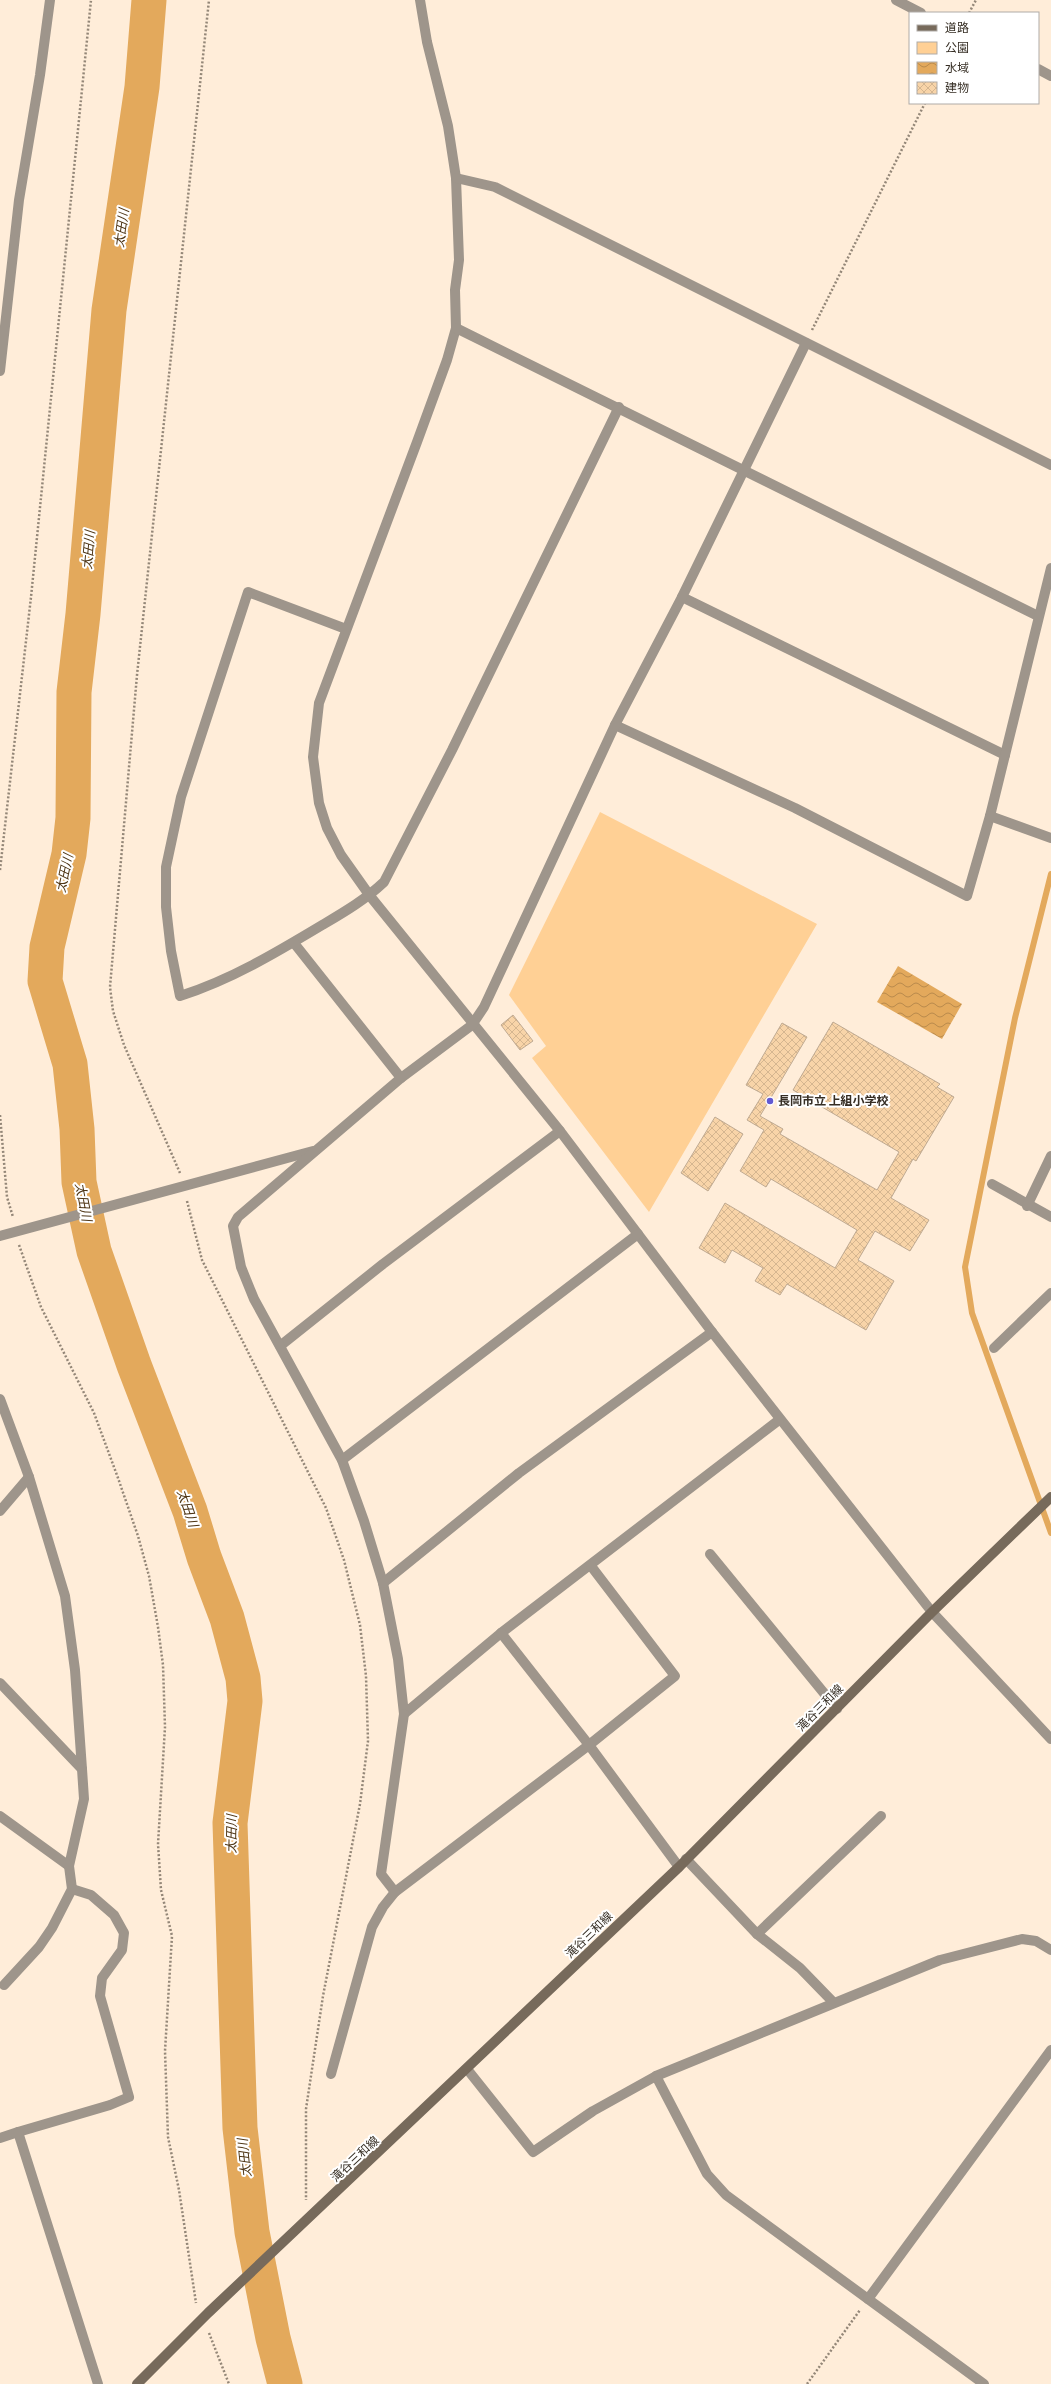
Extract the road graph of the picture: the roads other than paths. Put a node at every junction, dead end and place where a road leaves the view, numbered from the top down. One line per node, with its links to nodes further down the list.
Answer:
1 (50, 0): 10 (street)
2 (420, 0): 7 (street)
3 (896, 0): 4 (street)
4 (920, 12)
5 (1039, 70): 6 (street)
6 (1051, 76)
7 (456, 178): 8 (street); 9 (street)
8 (456, 328): 11 (street); 17 (street)
9 (806, 343): 12 (street); 13 (street)
10 (0, 371)
11 (619, 407): 13 (street); 22 (street)
12 (1051, 465)
13 (744, 470): 15 (street); 16 (street)
14 (1051, 568): 16 (street)
15 (682, 597): 18 (street); 19 (street)
16 (1038, 616): 19 (street)
17 (346, 628): 22 (street); 23 (street)
18 (616, 725): 20 (street); 24 (street)
19 (1005, 755): 20 (street)
20 (990, 816): 21 (street)
21 (1051, 838)
22 (370, 896): 23 (street); 24 (street)
23 (294, 943): 25 (street)
24 (472, 1025): 25 (street); 26 (street)
25 (401, 1078): 27 (street)
26 (560, 1131): 32 (street); 36 (street)
27 (317, 1149): 33 (street); 36 (street)
28 (1051, 1156): 30 (street)
29 (992, 1184): 30 (street)
30 (1028, 1206): 31 (street)
31 (1051, 1217)
32 (638, 1234): 35 (street); 40 (street)
33 (0, 1236)
34 (1051, 1293): 37 (street)
35 (712, 1332): 39 (street); 46 (street)
36 (280, 1346): 40 (street)
37 (994, 1348)
38 (0, 1399): 41 (street)
39 (779, 1420): 45 (street); 47 (street)
40 (342, 1460): 46 (street)
41 (29, 1477): 43 (street); 54 (street)
42 (1051, 1497): 47 (main road, 滝谷三和線)
43 (0, 1511)
44 (710, 1554): 50 (street)
45 (591, 1566): 48 (street); 53 (street)
46 (383, 1583): 51 (street)
47 (932, 1612): 50 (main road, 滝谷三和線); 52 (street)
48 (501, 1634): 51 (street); 53 (street)
49 (0, 1683): 54 (street)
50 (837, 1709): 57 (main road, 滝谷三和線)
51 (404, 1714): 60 (street)
52 (1051, 1739)
53 (589, 1745): 57 (street); 60 (street)
54 (82, 1769): 58 (street)
55 (0, 1816): 58 (street)
56 (881, 1816): 61 (street)
57 (683, 1863): 61 (street); 66 (main road, 滝谷三和線)
58 (69, 1866): 59 (street)
59 (72, 1889): 63 (street); 69 (street)
60 (395, 1892): 67 (street)
61 (757, 1934): 64 (street)
62 (1051, 1950): 64 (street)
63 (1, 1985)
64 (833, 2002): 68 (street)
65 (1051, 2050): 71 (street)
66 (467, 2069): 68 (street); 73 (main road, 滝谷三和線)
67 (331, 2074)
68 (656, 2076): 71 (street)
69 (18, 2132): 70 (street); 72 (street)
70 (0, 2138)
71 (868, 2299): 74 (street)
72 (98, 2384)
73 (137, 2384)
74 (984, 2384)

